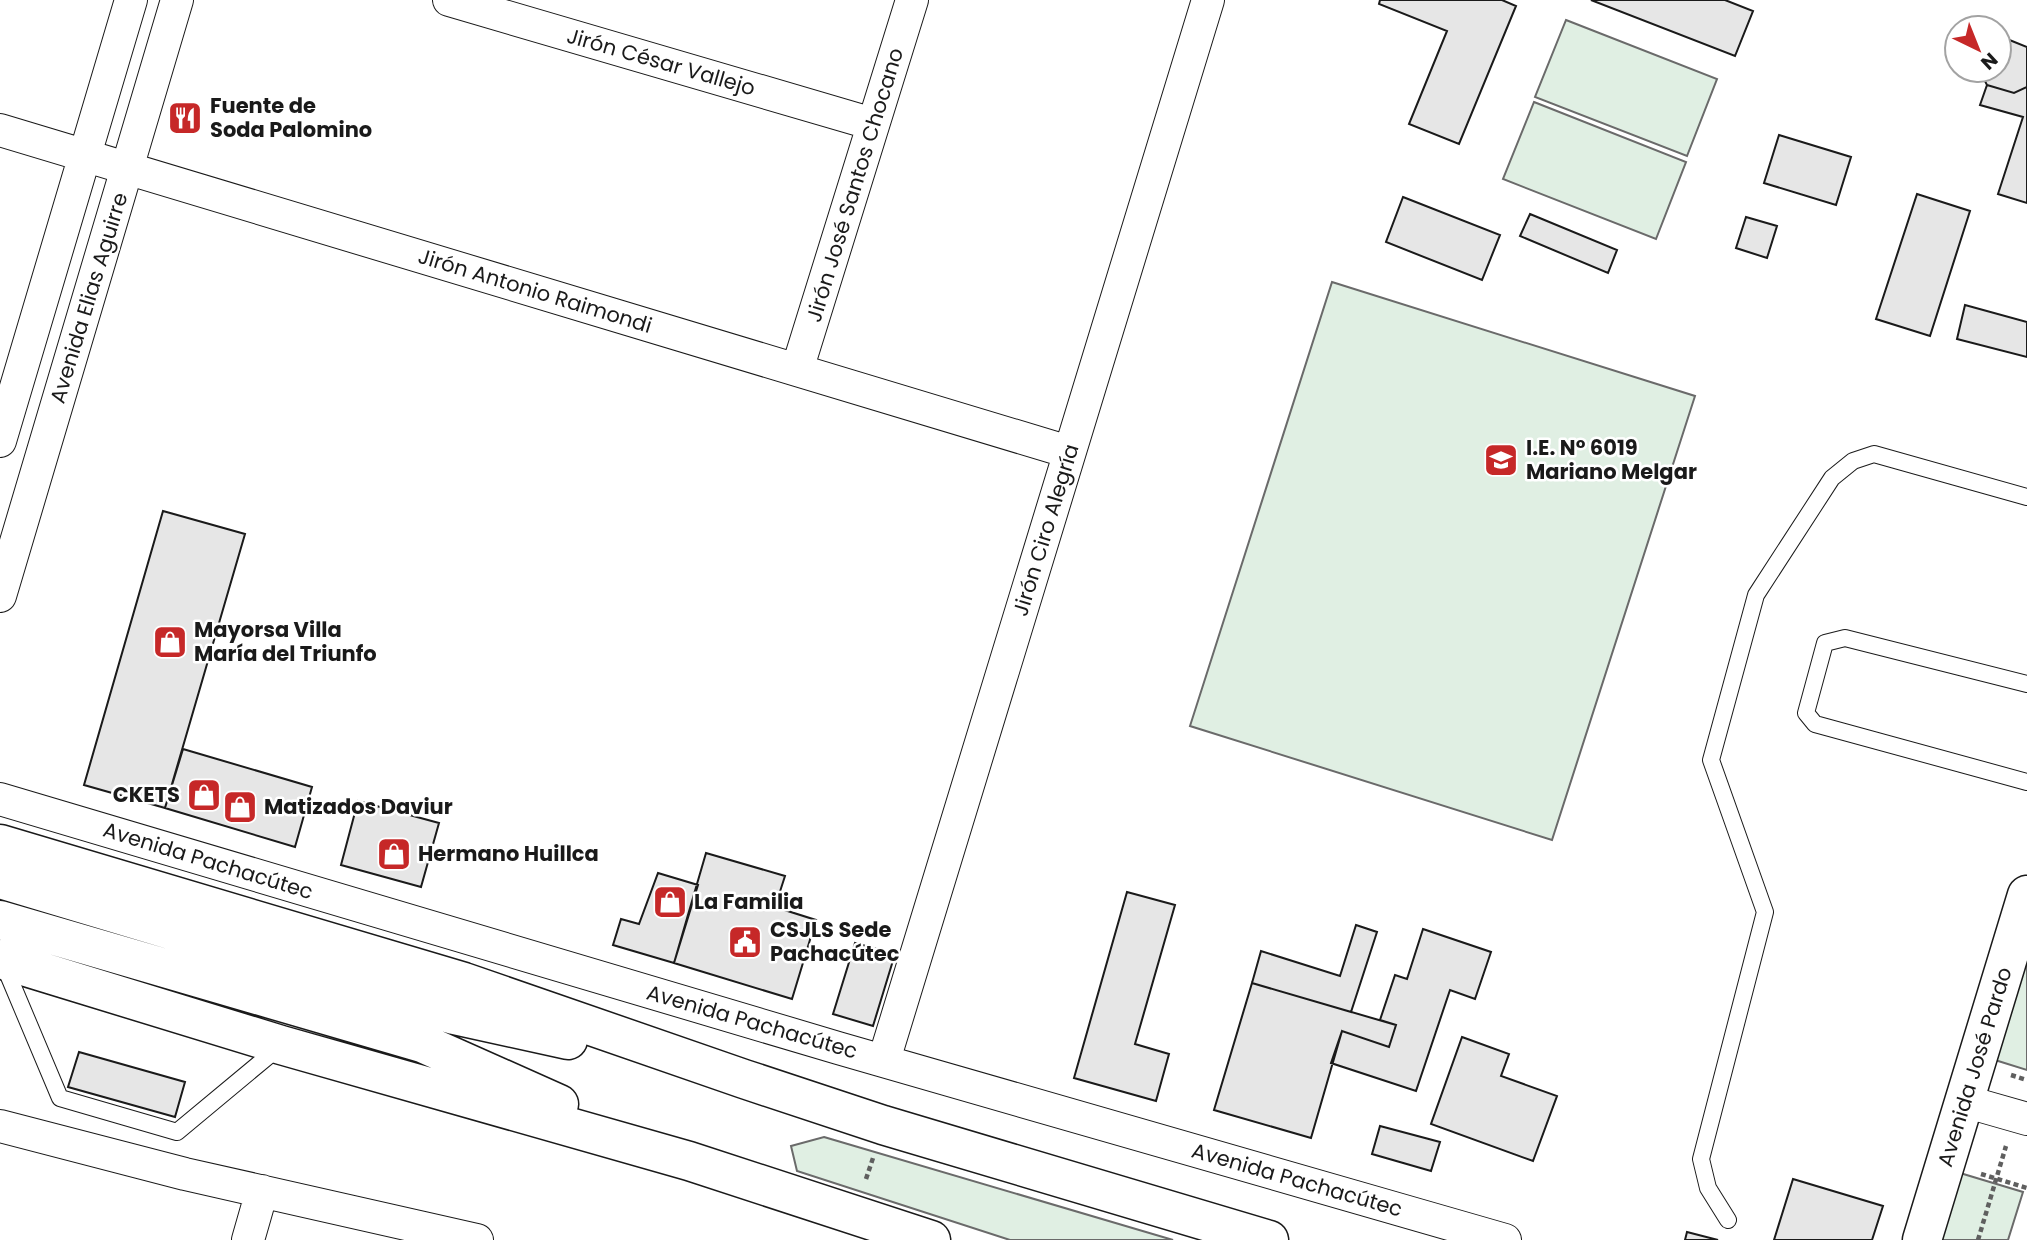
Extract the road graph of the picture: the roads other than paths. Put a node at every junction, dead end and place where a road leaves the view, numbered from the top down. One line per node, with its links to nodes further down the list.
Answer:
1 (131, 0): 8 (street, Avenida Elias Aguirre)
2 (177, 0): 9 (street, Avenida Elias Aguirre)
3 (449, 0): 6 (street, Jirón César Vallejo)
4 (912, 0): 6 (street, Jirón José Santos Chocano)
5 (1208, 0): 12 (street, Jirón Ciro Alegría)
6 (873, 124): 10 (street, Jirón José Santos Chocano)
7 (0, 130): 8 (street, Jirón Antonio Raimondi)
8 (85, 156): 9 (street, Jirón Antonio Raimondi); 11 (street, Avenida Elias Aguirre)
9 (127, 168): 10 (street, Jirón Antonio Raimondi); 14 (street, Avenida Elias Aguirre)
10 (797, 370): 12 (street, Jirón Antonio Raimondi)
11 (0, 441)
12 (1069, 452): 24 (street, Jirón Ciro Alegría)
13 (2027, 497): 31 (lane)
14 (0, 596)
15 (2027, 684): 16 (lane)
16 (2027, 782)
17 (0, 799): 24 (street, Avenida Pachacútec)
18 (0, 844): 25 (main road, Avenida Pachacútec)
19 (0, 879): 25 (main road, Avenida Pachacútec)
20 (2027, 895): 26 (main road, Avenida José Pardo)
21 (0, 920): 29 (main road)
22 (1, 959): 23 (main road); 23 (lane)
23 (281, 1045): 29 (main road)
24 (884, 1060): 36 (street, Avenida Pachacútec)
25 (744, 1079): 35 (main road, Avenida Pachacútec)
26 (1964, 1101): 27 (street); 37 (main road, Avenida José Pardo)
27 (2021, 1117)
28 (0, 1126): 30 (street)
29 (689, 1161): 34 (main road)
30 (262, 1191): 32 (street); 33 (street)
31 (1728, 1220)
32 (248, 1240)
33 (477, 1240)
34 (931, 1240)
35 (1269, 1240)
36 (1505, 1240)
37 (1922, 1240)

